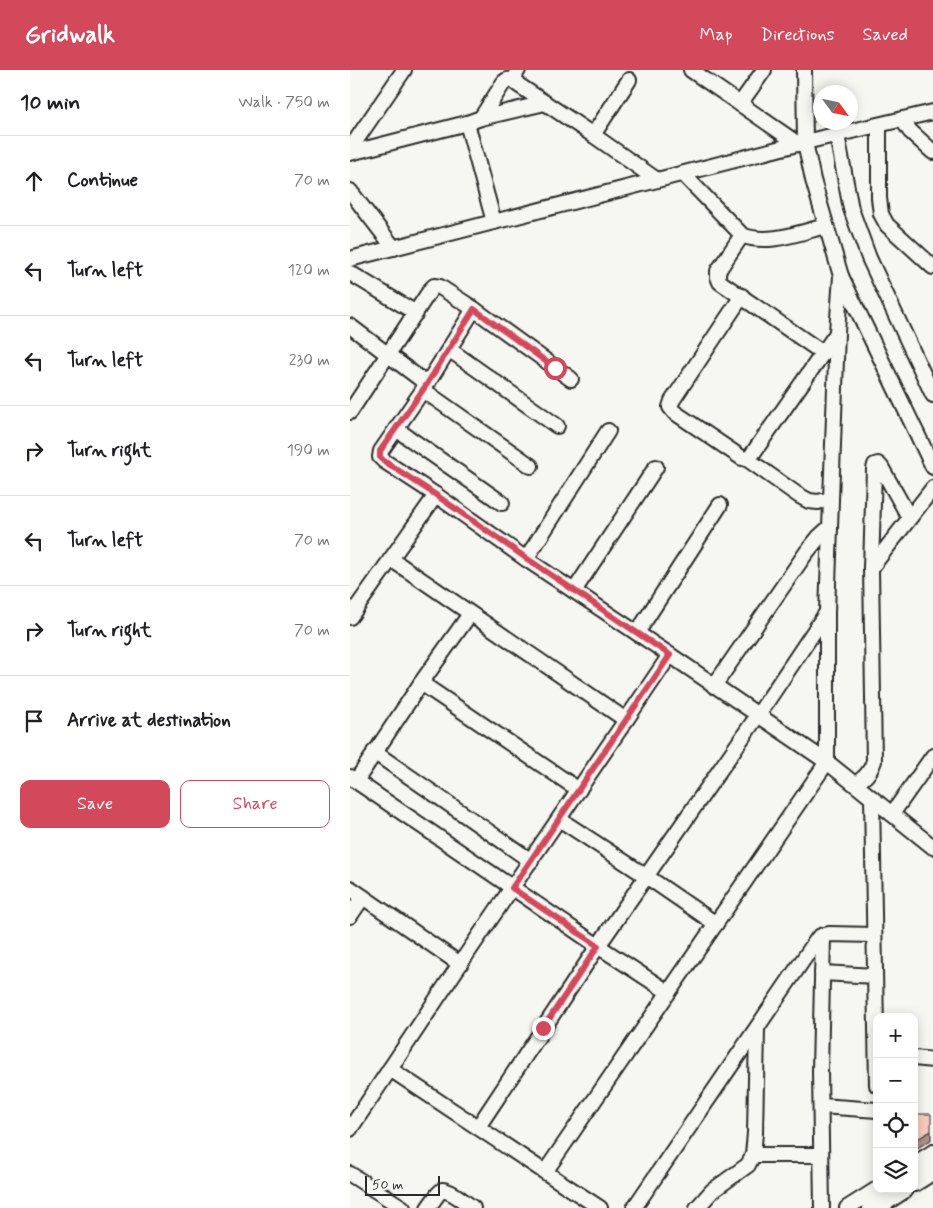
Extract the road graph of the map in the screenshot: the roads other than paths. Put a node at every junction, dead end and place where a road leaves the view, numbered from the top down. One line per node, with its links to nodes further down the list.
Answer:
1 (404, 70): 17 (street)
2 (691, 70): 8 (street)
3 (764, 70): 8 (street)
4 (804, 70): 16 (street)
5 (516, 75): 7 (street); 10 (street)
6 (629, 80): 14 (street)
7 (545, 103): 10 (street); 14 (street)
8 (740, 104): 16 (street)
9 (933, 112): 11 (street)
10 (481, 118): 12 (street)
11 (902, 120): 13 (street); 18 (street)
12 (467, 123): 19 (street); 23 (street)
13 (879, 125): 15 (street); 28 (street)
14 (593, 135): 21 (street)
15 (829, 137): 16 (street); 41 (street)
16 (801, 143): 20 (street); 24 (street)
17 (350, 149)
18 (933, 152)
19 (350, 153)
20 (683, 174): 21 (street); 25 (street)
21 (657, 180): 23 (street)
22 (350, 191): 26 (street)
23 (494, 222): 26 (street)
24 (826, 226): 25 (street); 30 (street)
25 (742, 234): 31 (street)
26 (394, 248): 27 (street)
27 (350, 259)
28 (933, 267)
29 (350, 273): 33 (street)
30 (841, 276): 35 (street); 49 (street)
31 (742, 296): 37 (street); 46 (street)
32 (474, 309): 33 (street); 36 (street); 39 (street)
33 (416, 313): 38 (street)
34 (350, 326): 38 (street)
35 (837, 332): 37 (street); 52 (street)
36 (450, 350): 40 (street); 43 (street)
37 (822, 353): 46 (street)
38 (388, 355): 40 (street); 42 (street)
39 (571, 380)
40 (425, 387): 44 (street); 47 (street)
41 (933, 395)
42 (352, 406)
43 (557, 426)
44 (396, 429): 51 (street); 53 (street)
45 (608, 431): 57 (street)
46 (747, 459): 52 (street)
47 (531, 466)
48 (656, 467): 60 (street)
49 (933, 467)
50 (933, 488): 55 (street)
51 (436, 495): 57 (street); 58 (street)
52 (831, 499): 56 (street)
53 (502, 503)
54 (720, 505): 64 (street)
55 (909, 518): 59 (street); 59 (street)
56 (830, 527): 61 (street); 67 (street)
57 (526, 558): 60 (street)
58 (391, 560): 62 (street); 63 (street)
59 (871, 568): 74 (street)
60 (574, 591): 64 (street)
61 (827, 612): 68 (street); 72 (street)
62 (470, 614): 66 (street); 69 (street)
63 (350, 617)
64 (637, 633): 65 (street)
65 (670, 655): 67 (street); 69 (street)
66 (421, 683): 70 (street); 75 (street)
67 (714, 686): 68 (street)
68 (758, 715): 72 (street); 81 (street)
69 (626, 720): 75 (street)
70 (374, 752): 73 (street); 80 (street)
71 (933, 756): 77 (street)
72 (827, 762): 74 (street); 86 (street)
73 (353, 779): 83 (street)
74 (856, 784): 76 (street)
75 (579, 790): 78 (street)
76 (872, 798): 77 (street); 88 (street)
77 (892, 814): 79 (street)
78 (559, 819): 80 (street); 81 (street)
79 (933, 847)
80 (531, 861): 83 (street)
81 (646, 876): 86 (street); 89 (street)
82 (350, 888): 84 (street)
83 (512, 888): 89 (street); 90 (street)
84 (363, 897): 85 (street); 90 (street)
85 (350, 916)
86 (716, 924): 93 (street)
87 (823, 935): 88 (street); 91 (street); 95 (street)
88 (874, 935): 92 (street)
89 (598, 946): 93 (street); 101 (street)
90 (460, 964): 98 (street)
91 (822, 973): 92 (street); 99 (street)
92 (875, 976): 94 (street)
93 (668, 992): 108 (street)
94 (875, 1013)
95 (756, 1028): 104 (street); 117 (street)
96 (918, 1058): 97 (street)
97 (933, 1060)
98 (390, 1069): 101 (street); 102 (street)
99 (820, 1106): 100 (street); 105 (street)
100 (873, 1110)
101 (478, 1127): 108 (street)
102 (350, 1129)
103 (933, 1152): 106 (street)
104 (753, 1155): 105 (street); 118 (street)
105 (821, 1155): 119 (street)
106 (918, 1161)
107 (933, 1169): 110 (highway)
108 (545, 1172): 116 (street)
109 (350, 1174): 113 (street)
110 (918, 1178)
111 (873, 1192): 120 (street)
112 (896, 1193): 121 (highway)
113 (403, 1208)
114 (428, 1208): 115 (street)
115 (473, 1208)
116 (600, 1208)
117 (634, 1208)
118 (696, 1208)
119 (822, 1208)
120 (847, 1208)
121 (873, 1208)

